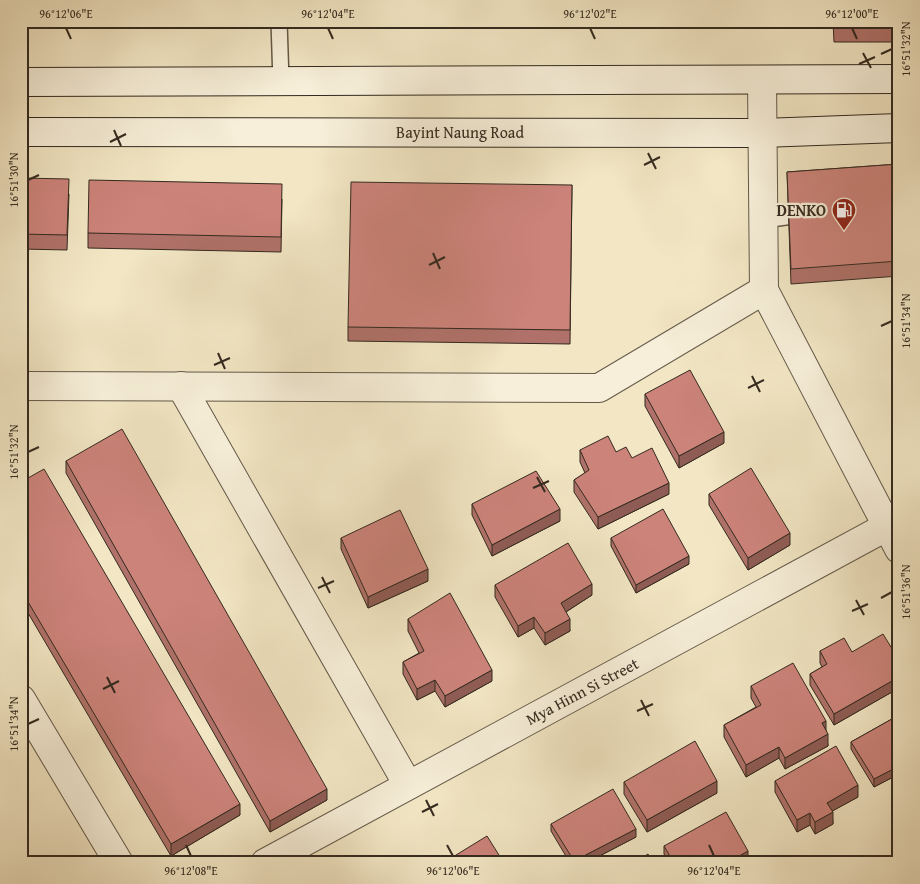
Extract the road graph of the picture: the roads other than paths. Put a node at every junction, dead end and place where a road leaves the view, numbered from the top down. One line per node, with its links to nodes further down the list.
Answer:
1 (279, 21): 5 (lane)
2 (899, 79): 3 (street)
3 (762, 80): 5 (street); 8 (street)
4 (21, 82): 5 (street)
5 (281, 82)
6 (899, 128): 8 (street, Bayint Naung Road)
7 (21, 132): 8 (street, Bayint Naung Road)
8 (762, 133): 10 (street)
9 (822, 211): 10 (lane)
10 (764, 220): 11 (street)
11 (764, 290): 13 (street); 14 (street)
12 (21, 386): 13 (street)
13 (181, 386): 16 (street)
14 (895, 532): 16 (street, Mya Hinn Si Street)
15 (21, 699): 17 (street)
16 (408, 785): 18 (street, Mya Hinn Si Street)
17 (120, 863)
18 (265, 863)

